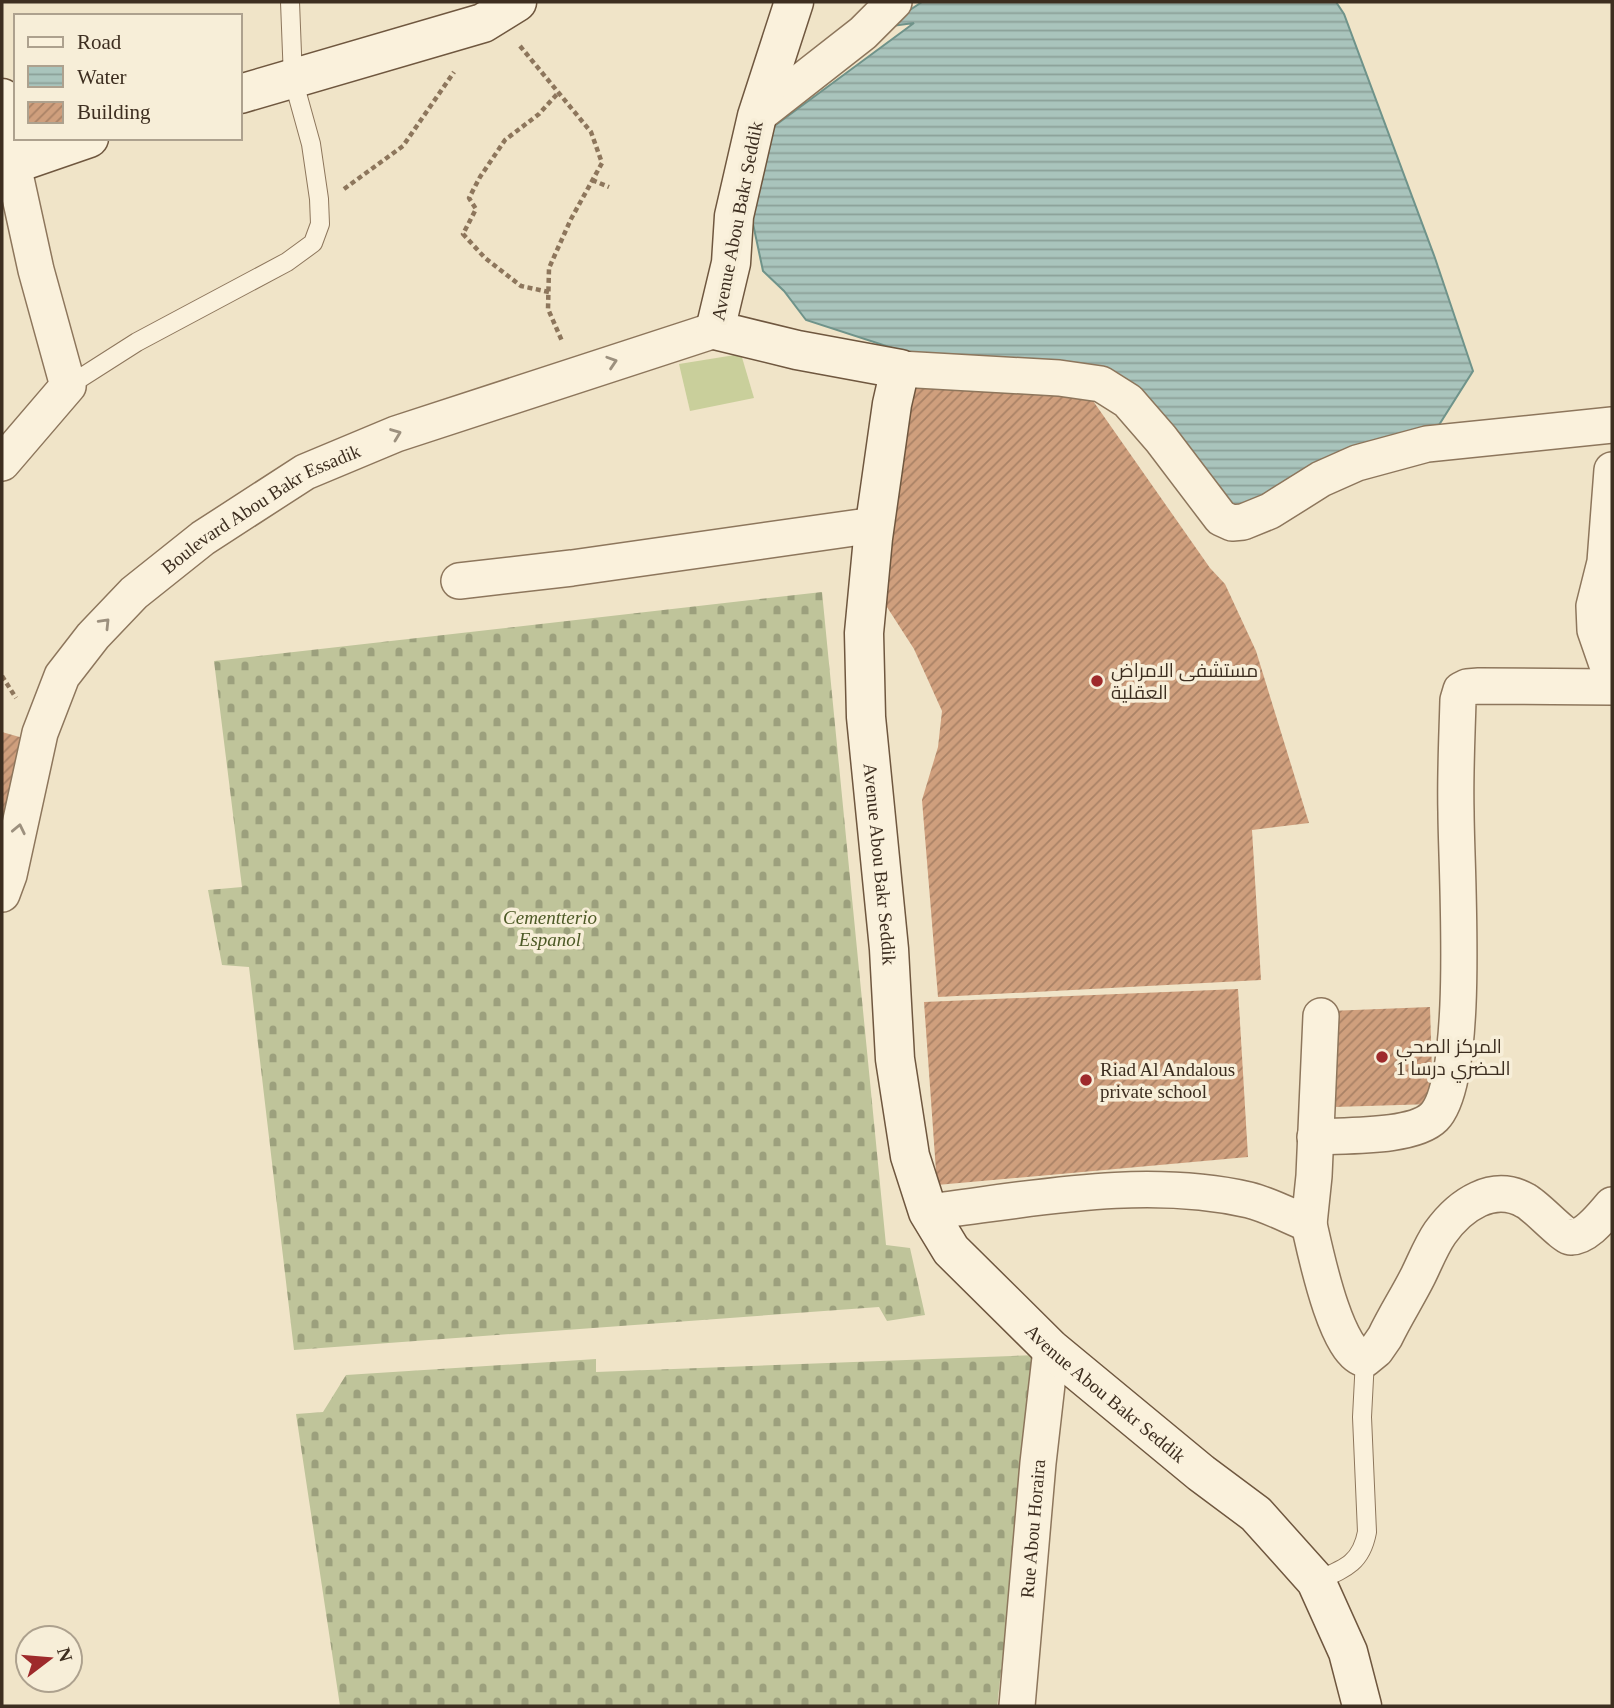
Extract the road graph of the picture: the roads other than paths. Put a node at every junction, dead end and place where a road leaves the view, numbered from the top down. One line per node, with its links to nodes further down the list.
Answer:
1 (290, 2): 5 (lane)
2 (794, 2): 8 (street, Avenue Abou Bakr Seddik)
3 (894, 2): 8 (street)
4 (506, 8): 5 (street)
5 (293, 79): 6 (street); 13 (lane)
6 (242, 93)
7 (2, 98): 10 (street)
8 (757, 116): 11 (street, Avenue Abou Bakr Seddik)
9 (83, 140): 10 (street)
10 (8, 167): 13 (street)
11 (715, 330): 12 (street, Avenue Abou Bakr Seddik); 21 (street, Boulevard Abou Bakr Essadik, one-way to 11)
12 (900, 369): 14 (street); 17 (street, Avenue Abou Bakr Seddik)
13 (68, 386): 15 (street)
14 (1612, 425)
15 (2, 463)
16 (1612, 470): 19 (street)
17 (875, 525): 18 (street); 25 (street, Avenue Abou Bakr Seddik)
18 (459, 581)
19 (1612, 679)
20 (1612, 687): 23 (street)
21 (2, 894)
22 (1321, 1016): 23 (street)
23 (1315, 1137): 26 (street)
24 (1612, 1205): 28 (street)
25 (928, 1212): 26 (street); 27 (street, Avenue Abou Bakr Seddik)
26 (1309, 1224): 28 (street)
27 (1051, 1349): 29 (street, Avenue Abou Bakr Seddik); 30 (street, Rue Abou Horaira)
28 (1365, 1359): 29 (lane)
29 (1316, 1580): 31 (street, Avenue Abou Bakr Seddik)
30 (1017, 1706)
31 (1362, 1706)

